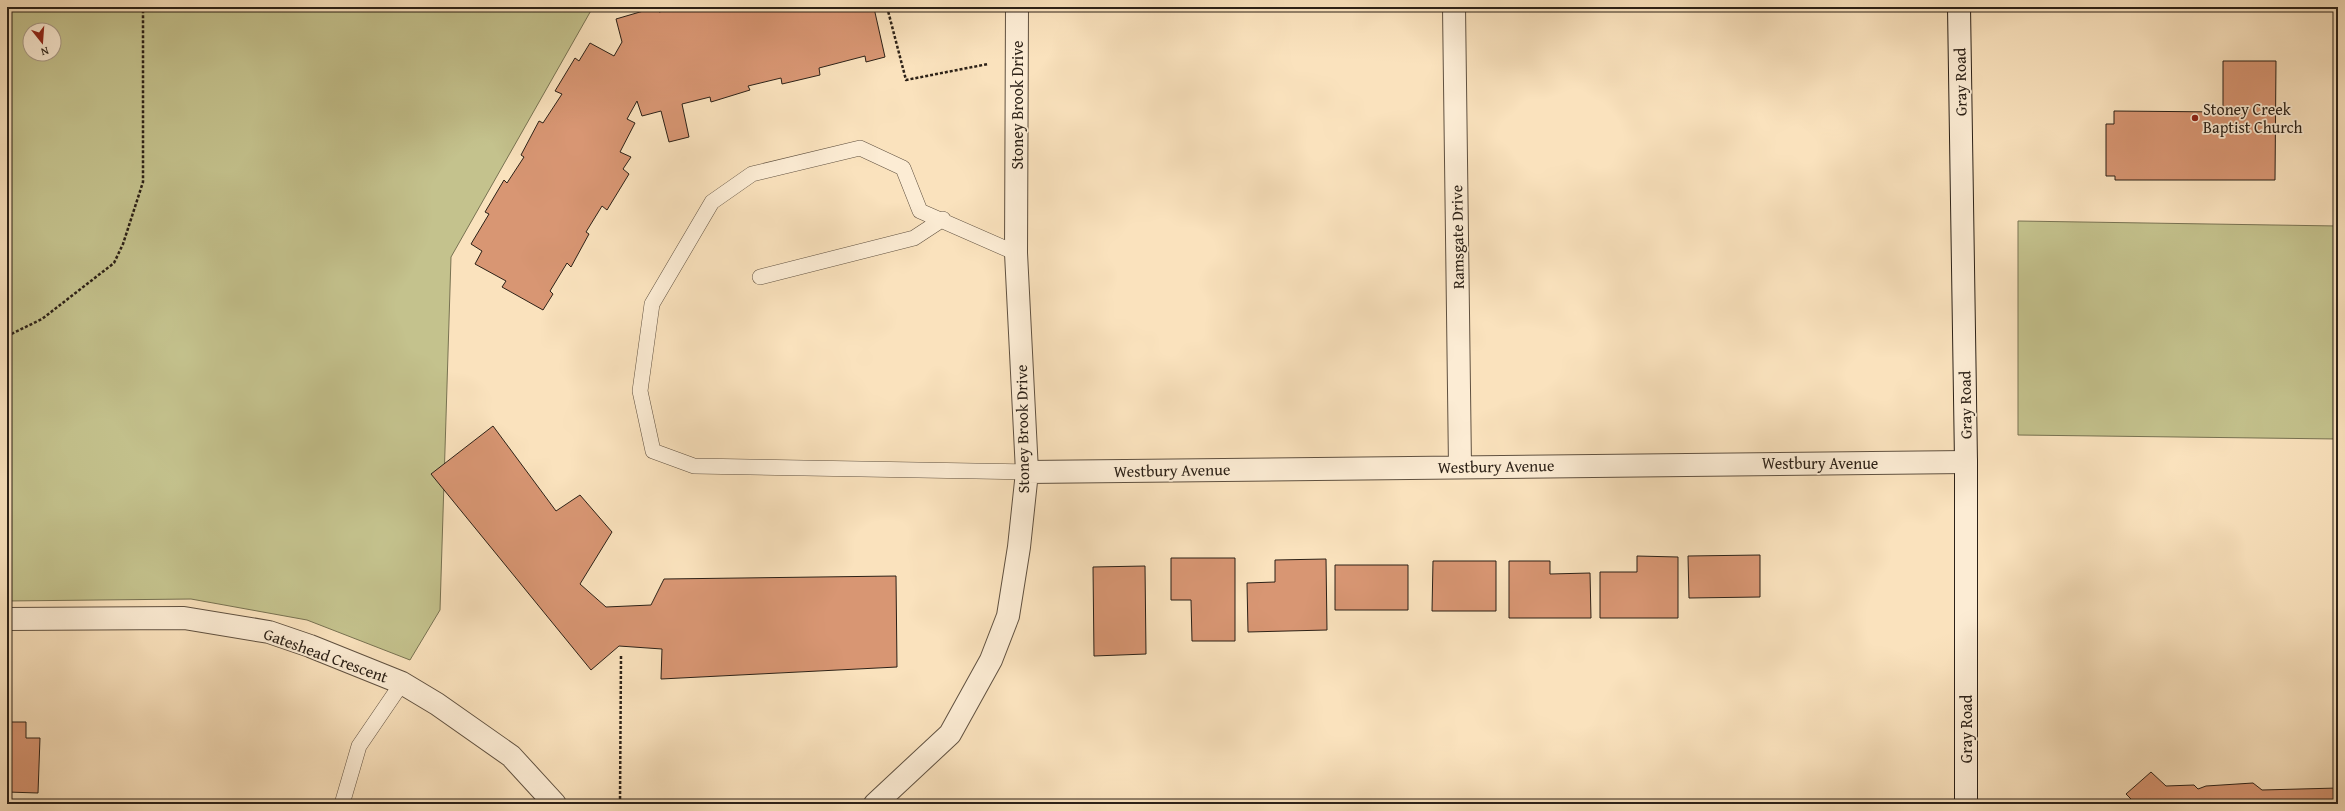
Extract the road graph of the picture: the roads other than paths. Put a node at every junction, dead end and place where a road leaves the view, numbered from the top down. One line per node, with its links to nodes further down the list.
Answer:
1 (1017, 7): 5 (street, Stoney Brook Drive)
2 (1454, 7): 8 (street, Ramsgate Drive)
3 (1959, 7): 7 (street, Gray Road)
4 (943, 220): 5 (lane); 6 (lane); 9 (lane)
5 (1016, 253): 9 (street, Stoney Brook Drive)
6 (760, 277)
7 (1966, 462): 8 (street, Westbury Avenue); 15 (street, Gray Road)
8 (1460, 466): 9 (street, Westbury Avenue)
9 (1027, 472): 14 (street, Stoney Brook Drive)
10 (7, 619): 11 (street, Gateshead Crescent)
11 (402, 683): 12 (lane); 13 (street, Gateshead Crescent)
12 (342, 804)
13 (555, 804)
14 (875, 804)
15 (1966, 804)

